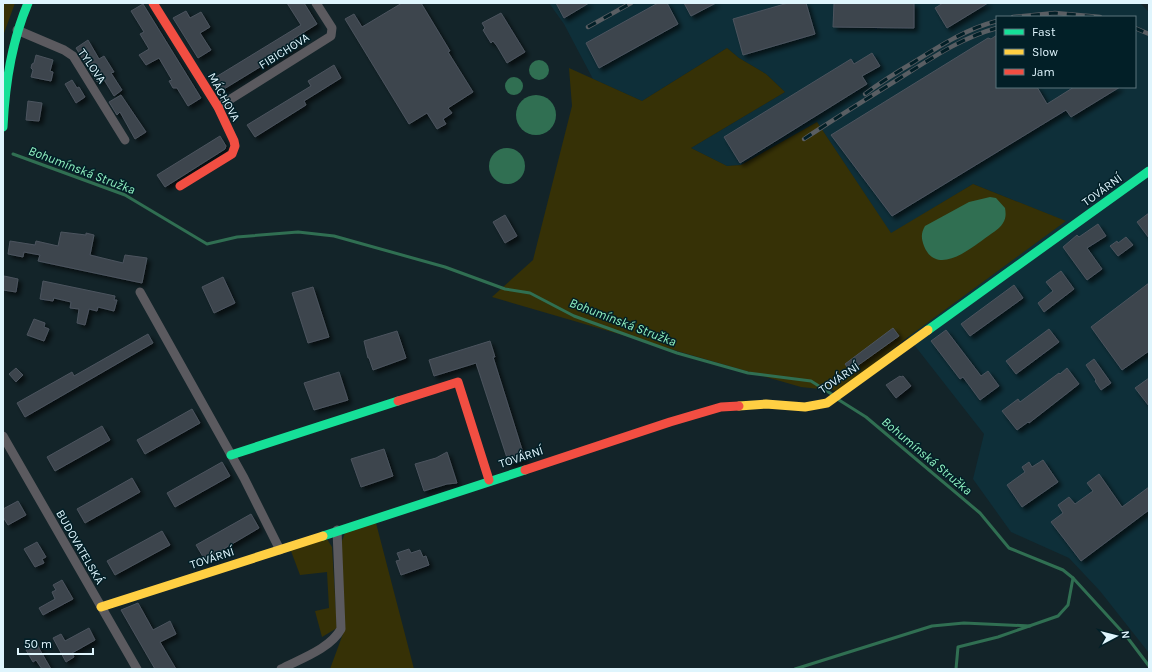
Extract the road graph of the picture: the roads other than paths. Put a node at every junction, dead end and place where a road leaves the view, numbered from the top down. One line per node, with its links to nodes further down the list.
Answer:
1 (28, 3): 4 (street)
2 (153, 3): 5 (street, MÁCHOVA)
3 (316, 3): 5 (street, FIBICHOVA)
4 (17, 30): 6 (street); 7 (street, TYLOVA)
5 (218, 107): 9 (street, MÁCHOVA)
6 (3, 127)
7 (126, 140)
8 (1149, 171): 13 (street, TOVÁRNÍ)
9 (180, 186)
10 (140, 292): 12 (street)
11 (3, 436): 16 (street, BUDOVATELSKÁ)
12 (231, 455): 13 (street, TOVÁRNÍ); 15 (street)
13 (489, 480): 14 (street, TOVÁRNÍ)
14 (337, 530): 15 (street, TOVÁRNÍ); 18 (street)
15 (280, 550): 16 (street, TOVÁRNÍ)
16 (101, 607): 17 (street, BUDOVATELSKÁ)
17 (137, 669)
18 (281, 669)

